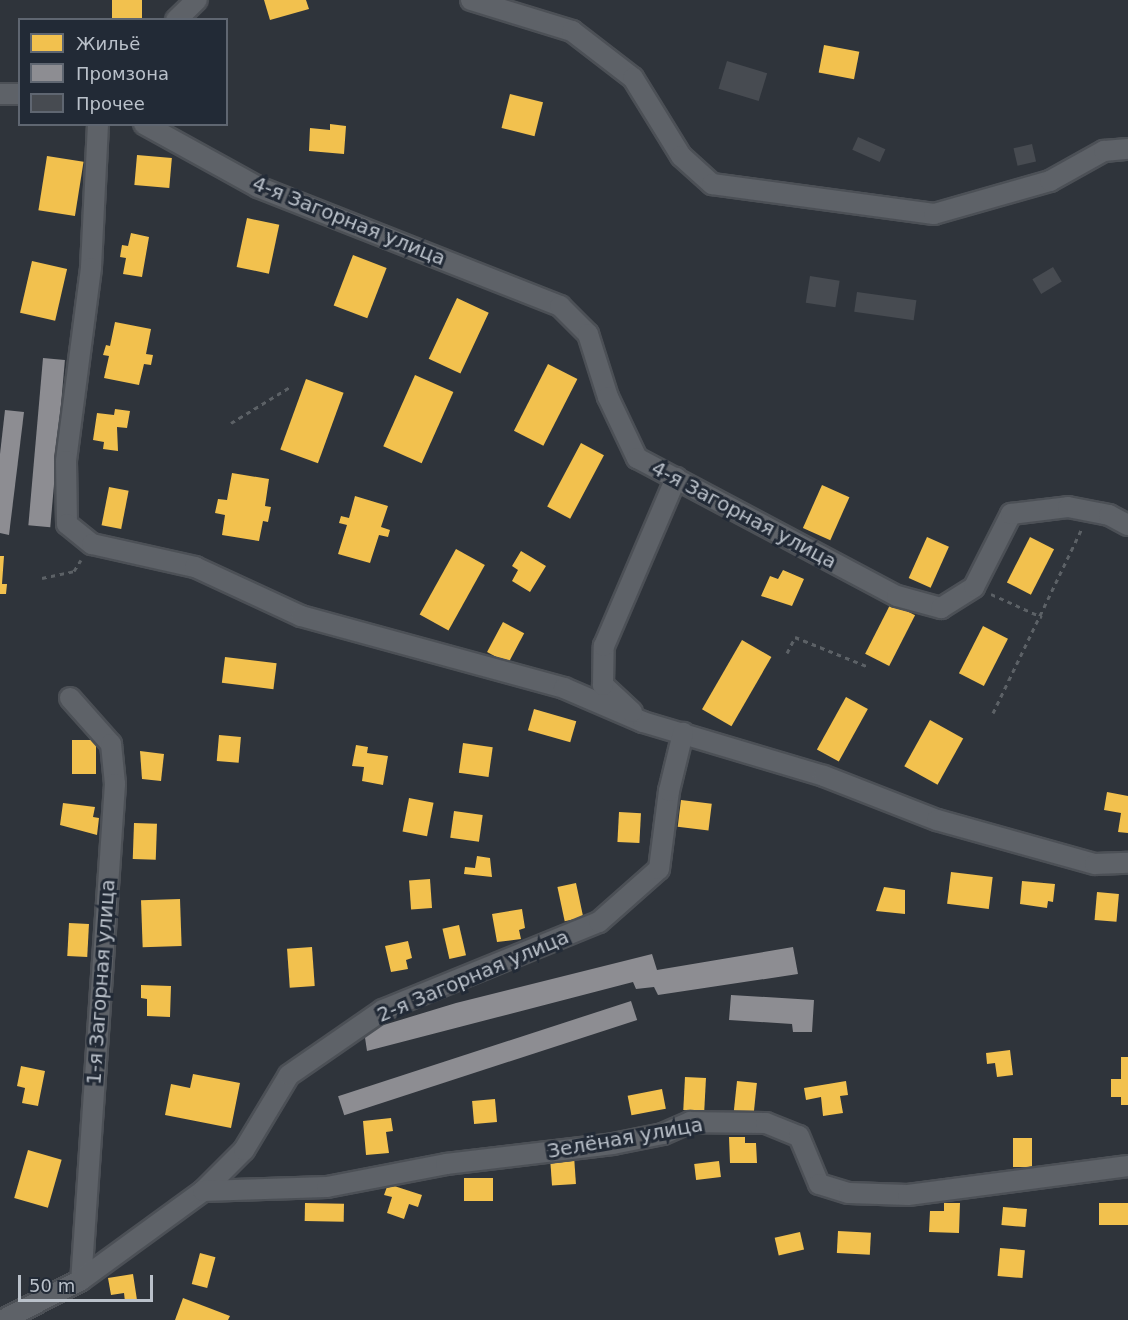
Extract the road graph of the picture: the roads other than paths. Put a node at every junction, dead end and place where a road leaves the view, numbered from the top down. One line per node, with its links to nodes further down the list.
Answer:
1 (197, 0): 3 (street)
2 (471, 0): 8 (street)
3 (178, 18)
4 (0, 94): 5 (street)
5 (18, 94)
6 (98, 126): 12 (street)
7 (148, 126): 9 (street, 4-я Загорная улица)
8 (1128, 149)
9 (676, 478): 10 (street, 4-я Загорная улица); 12 (street)
10 (1128, 525)
11 (70, 698): 17 (street, 1-я Загорная улица)
12 (643, 722): 13 (street)
13 (682, 733): 14 (street); 16 (street, 2-я Загорная улица)
14 (1128, 863)
15 (1128, 1166): 16 (street, Зелёная улица)
16 (203, 1191): 17 (street)
17 (81, 1280): 18 (street)
18 (3, 1320)

